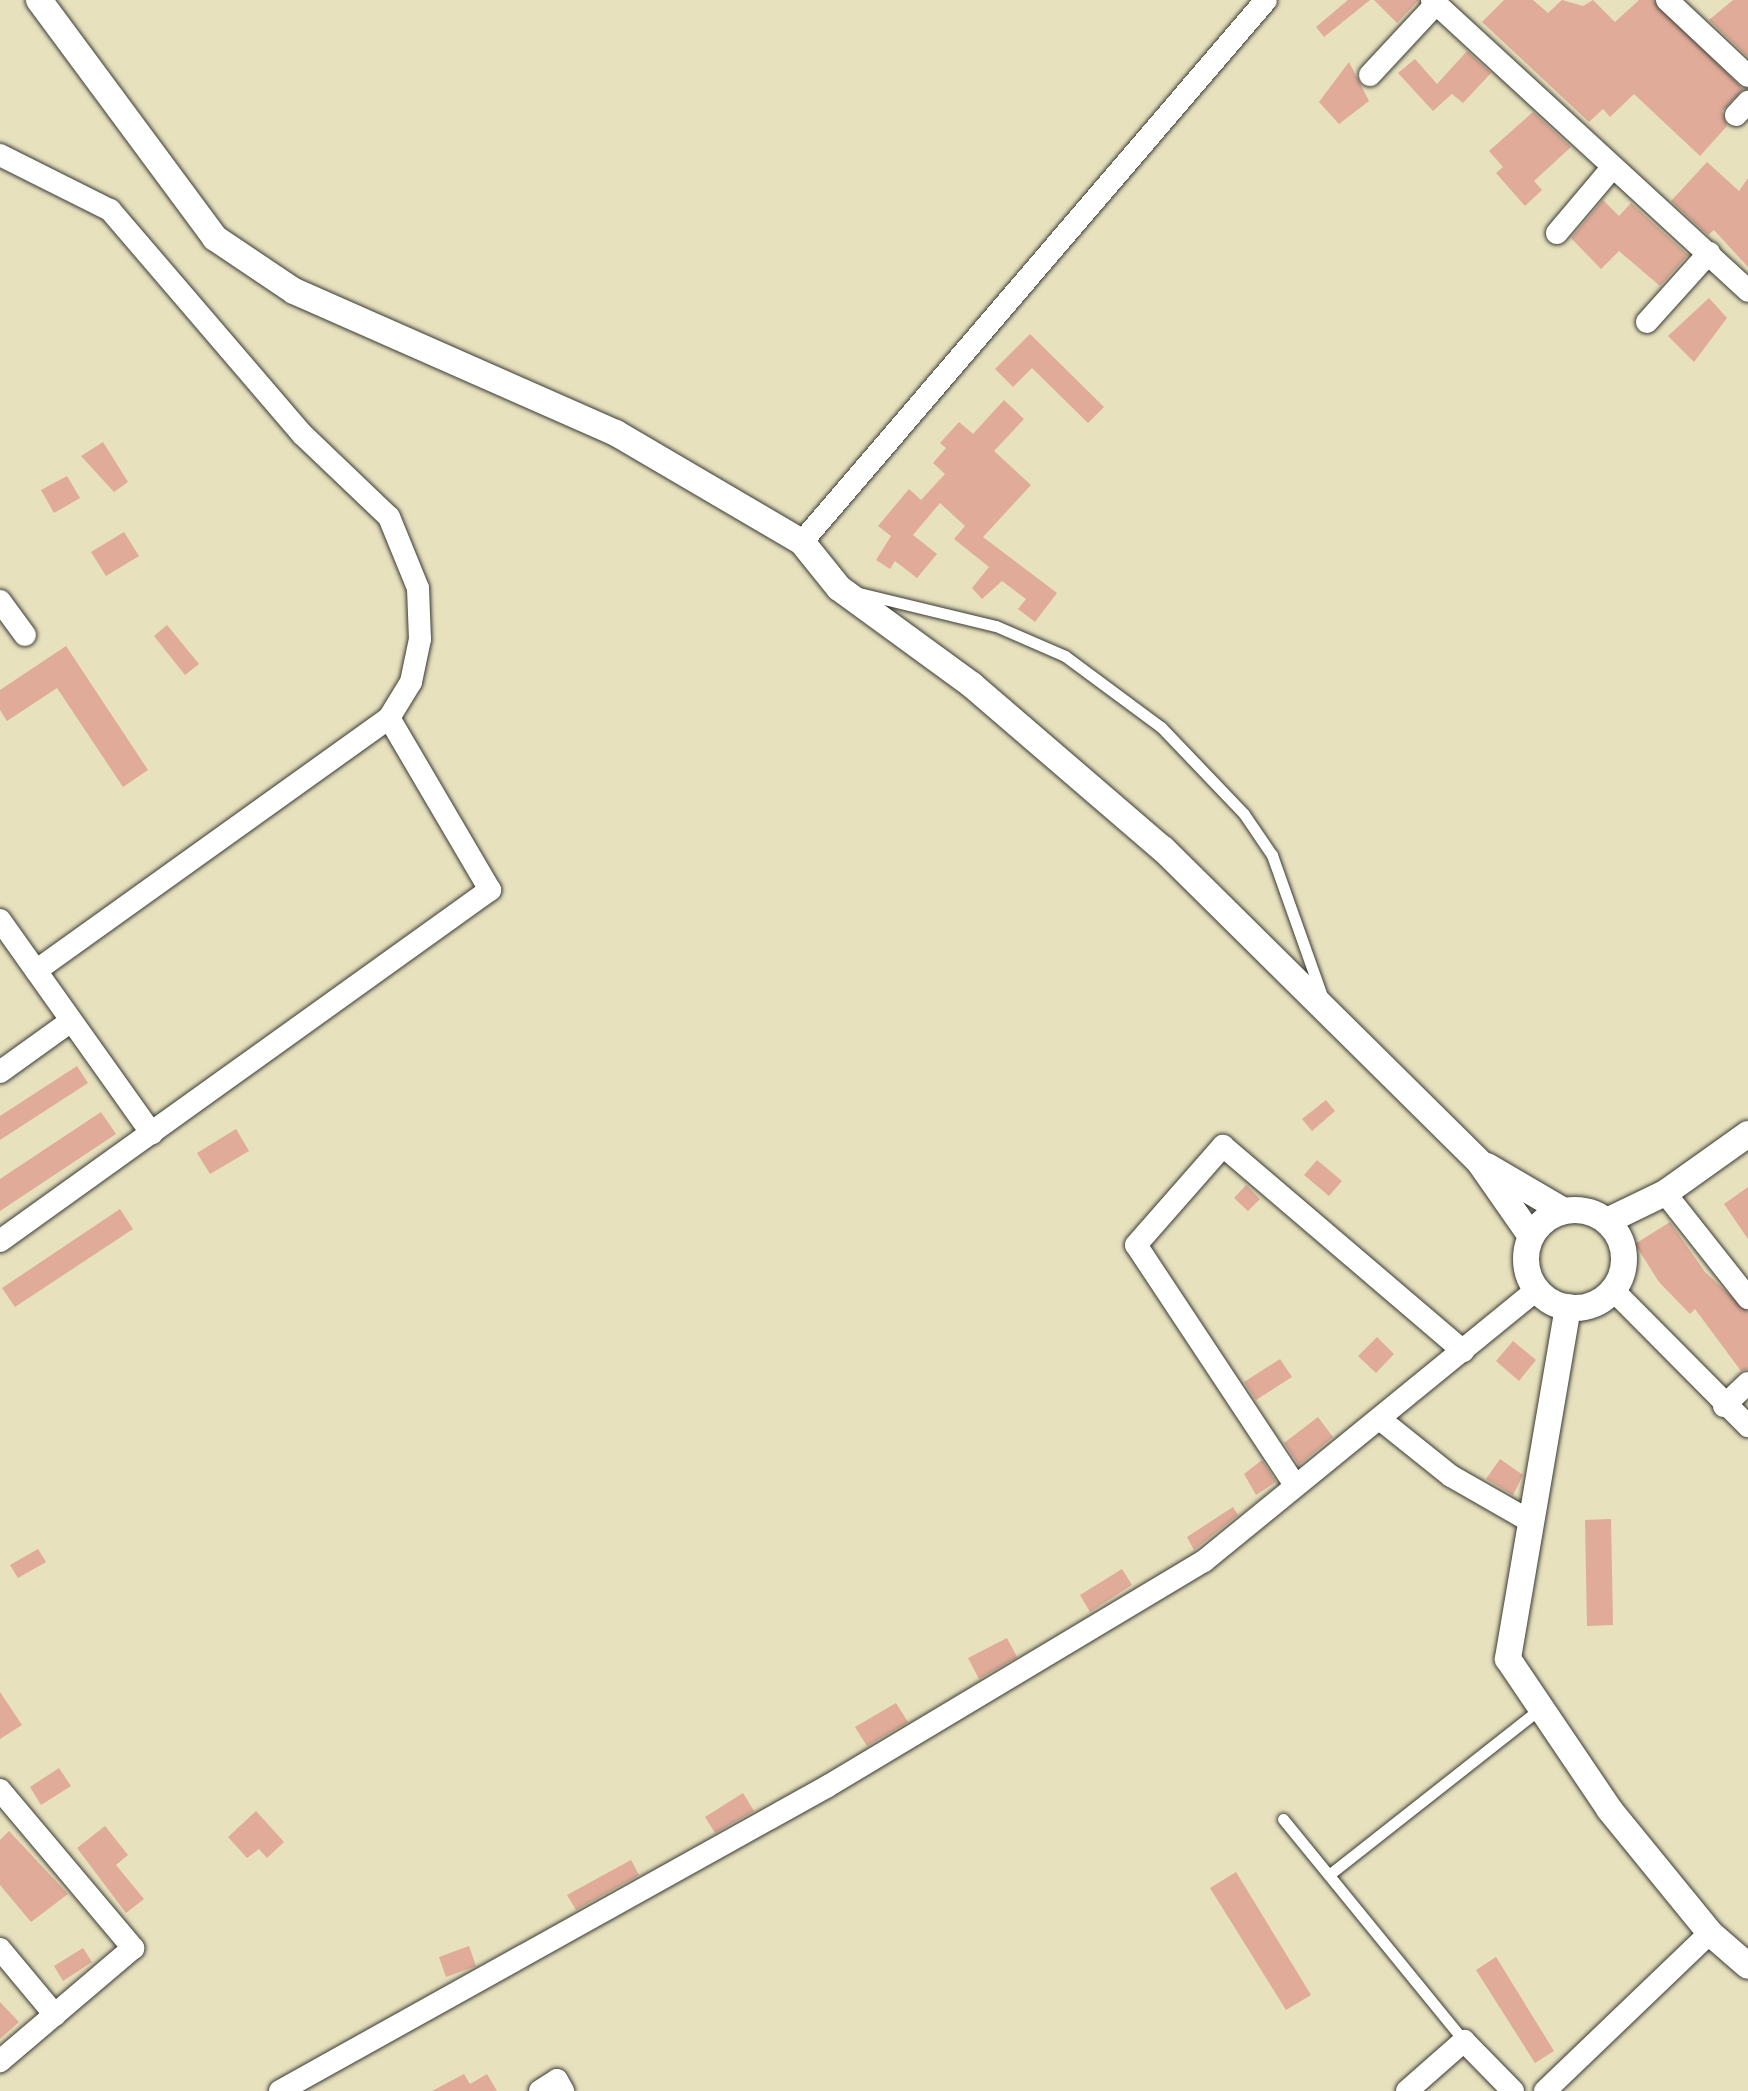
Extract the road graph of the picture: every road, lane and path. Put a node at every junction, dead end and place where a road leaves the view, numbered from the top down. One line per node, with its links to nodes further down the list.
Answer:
1 (39, 0): 13 (street)
2 (1266, 0): 13 (street)
3 (1434, 2): 5 (street); 8 (street)
4 (1681, 5): 6 (street)
5 (1370, 75)
6 (1748, 76)
7 (0, 155): 17 (street)
8 (1612, 168): 9 (street); 10 (street)
9 (1557, 233)
10 (1709, 253): 11 (street); 12 (street)
11 (1748, 291)
12 (1647, 322)
13 (802, 542): 14 (street)
14 (839, 588): 20 (street); 20 (lane)
15 (0, 601): 16 (street)
16 (25, 635)
17 (389, 718): 19 (street); 23 (street)
18 (0, 920): 19 (street)
19 (36, 971): 21 (street)
20 (1326, 1008): 25 (street)
21 (71, 1021): 22 (street); 23 (street)
22 (0, 1072)
23 (152, 1134): 30 (street)
24 (1748, 1134): 26 (street)
25 (1480, 1163): 27 (street); 29 (street)
26 (1665, 1193): 28 (street); 33 (street)
27 (1564, 1211): 28 (street); 29 (street)
28 (1607, 1221): 32 (street)
29 (1531, 1236): 31 (street)
30 (0, 1241)
31 (1537, 1289): 34 (street); 35 (street)
32 (1613, 1290): 34 (street); 37 (street)
33 (1748, 1298)
34 (1568, 1307): 41 (street)
35 (1463, 1351): 38 (street); 40 (street)
36 (1748, 1383): 37 (street)
37 (1724, 1406): 39 (street)
38 (1381, 1420): 40 (street); 41 (street)
39 (1748, 1426)
40 (1293, 1482): 52 (street)
41 (1530, 1521): 42 (street)
42 (1537, 1711): 45 (lane); 46 (street)
43 (0, 1790): 49 (street)
44 (1283, 1819): 45 (lane)
45 (1330, 1874): 50 (lane)
46 (1710, 1933): 48 (street); 57 (street)
47 (0, 1949): 49 (street)
48 (1748, 1966)
49 (55, 2015): 51 (street)
50 (1464, 2041): 55 (street); 56 (street)
51 (0, 2061)
52 (280, 2091)
53 (540, 2091): 54 (street)
54 (563, 2091)
55 (1407, 2091)
56 (1513, 2091)
57 (1545, 2091)

